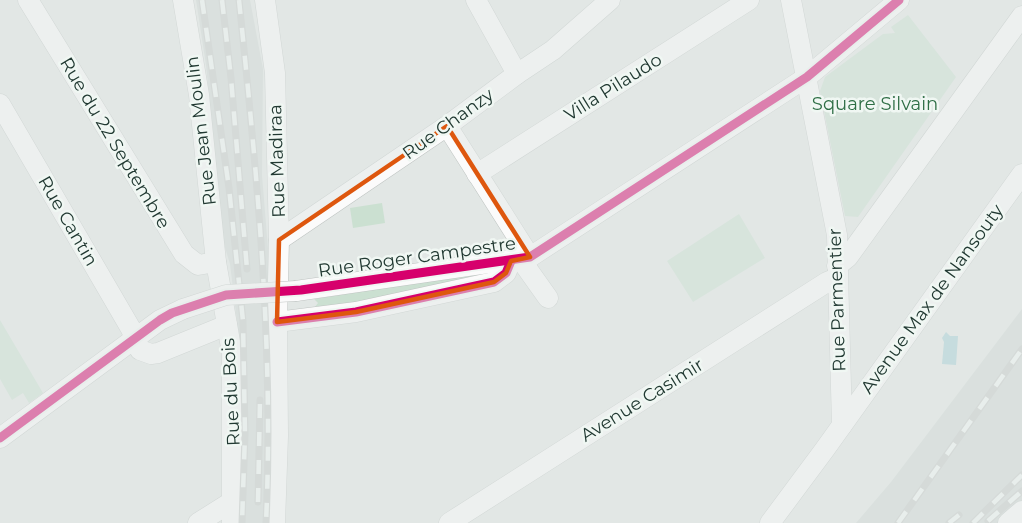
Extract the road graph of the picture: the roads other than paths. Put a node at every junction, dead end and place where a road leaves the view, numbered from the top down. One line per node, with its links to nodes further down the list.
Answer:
1 (28, 0): 18 (street, Rue du 22 Septembre)
2 (183, 0): 18 (street, Rue Jean Moulin)
3 (265, 0): 16 (street, Rue Madiraa)
4 (476, 0): 10 (street)
5 (749, 0): 14 (street, Villa Pilaudo)
6 (791, 0): 11 (street, Rue Parmentier)
7 (898, 0): 11 (street, Rue Roger Campestre)
8 (606, 1): 10 (street, Rue Chanzy)
9 (1022, 16): 19 (street, Avenue Casimir)
10 (517, 74): 13 (street, Rue Chanzy)
11 (807, 77): 17 (street, Rue Roger Campestre); 19 (street, Rue Parmentier)
12 (0, 104): 23 (street, Rue Cantin)
13 (447, 126): 14 (street); 16 (street, Rue Chanzy)
14 (477, 174): 17 (street)
15 (1022, 174): 24 (street, Avenue Max de Nansouty)
16 (279, 240): 21 (street, Rue Madiraa)
17 (521, 260): 20 (street); 21 (street); 23 (street, Rue Roger Campestre, bridge)
18 (216, 262): 22 (street, Rue du Bois)
19 (837, 272): 24 (street, Rue Parmentier); 31 (street, Avenue Casimir)
20 (548, 298)
21 (277, 322): 30 (street, Rue Madiraa)
22 (227, 325): 23 (street); 26 (street, Rue du Bois)
23 (135, 339): 25 (street, Rue Roger Campestre)
24 (842, 425): 32 (street, Avenue Max de Nansouty)
25 (0, 438)
26 (233, 501): 28 (street); 29 (street, Rue du Bois)
27 (1022, 511): 33 (street)
28 (198, 523)
29 (232, 523)
30 (275, 523)
31 (449, 523)
32 (770, 523)
33 (1008, 523)

